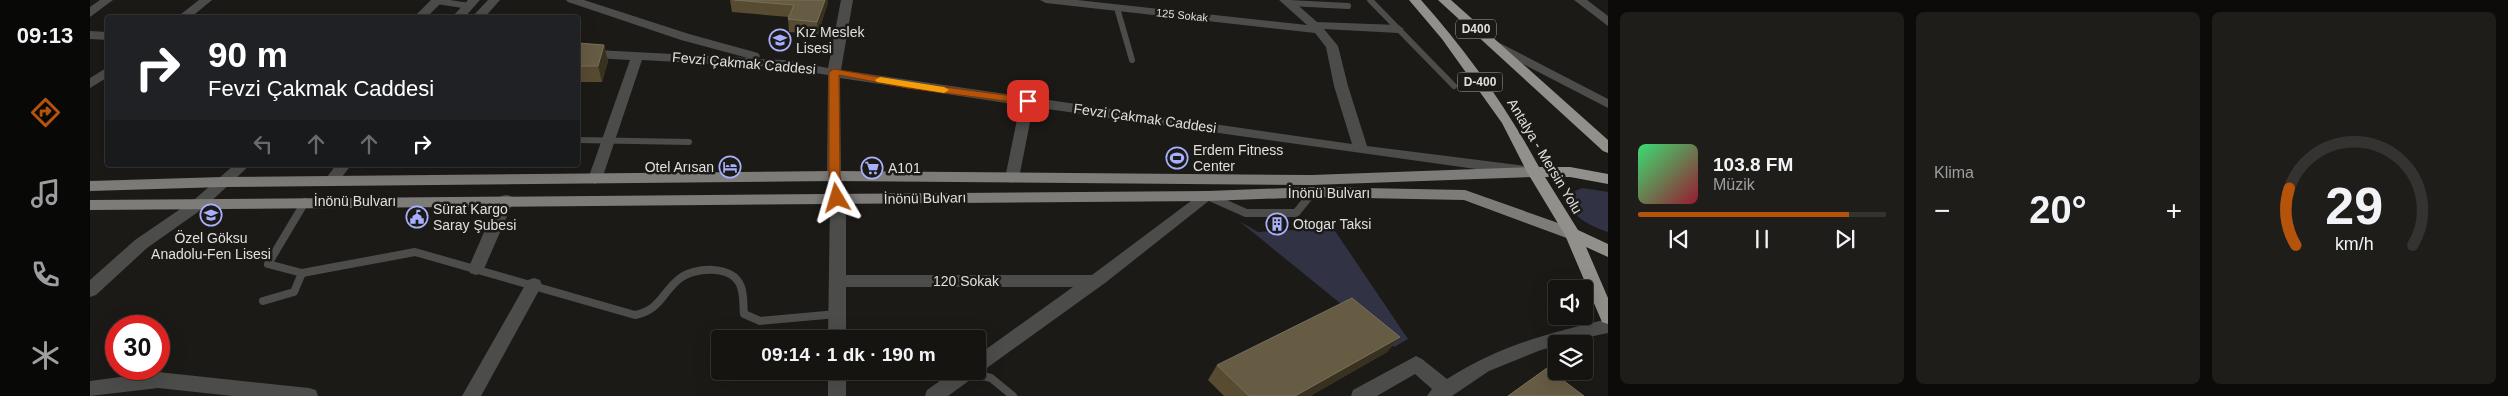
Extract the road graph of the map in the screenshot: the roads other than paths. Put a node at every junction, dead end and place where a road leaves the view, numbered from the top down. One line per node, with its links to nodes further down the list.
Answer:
1 (107, 0): 16 (street)
2 (206, 0): 17 (street)
3 (494, 0): 20 (street)
4 (572, 0): 26 (street)
5 (847, 0): 34 (street)
6 (1046, 0): 15 (street, 125 Sokak)
7 (1370, 0): 23 (lane)
8 (1415, 0): 48 (highway, Antalya - Mersin Yolu / D-400)
9 (1444, 0): 27 (highway, D400)
10 (1580, 0): 21 (street)
11 (438, 1): 13 (lane); 18 (street)
12 (1287, 2): 14 (lane); 22 (street)
13 (472, 3): 19 (street)
14 (1348, 6)
15 (1117, 8): 22 (street, 125 Sokak); 32 (lane)
16 (90, 13)
17 (186, 15)
18 (422, 15)
19 (460, 15)
20 (480, 15)
21 (1608, 22)
22 (1316, 27): 23 (street, 125 Sokak); 45 (street)
23 (1398, 29): 37 (lane)
24 (90, 35): 25 (street)
25 (105, 36)
26 (685, 37): 30 (street); 33 (street)
27 (1491, 42): 31 (highway, D400); 39 (street)
28 (580, 53): 29 (street, Fevzi Çakmak Caddesi)
29 (637, 56): 30 (street, Fevzi Çakmak Caddesi); 42 (street)
30 (668, 57): 33 (street, Fevzi Çakmak Caddesi)
31 (1508, 58): 40 (highway, D-400)
32 (1132, 60)
33 (784, 64): 34 (street, Fevzi Çakmak Caddesi)
34 (834, 72): 38 (street, Fevzi Çakmak Caddesi); 49 (street)
35 (105, 74): 36 (street)
36 (90, 84)
37 (1454, 86)
38 (1028, 101): 45 (street, Fevzi Çakmak Caddesi); 51 (street)
39 (1608, 104)
40 (1602, 139): 44 (highway, D-400)
41 (580, 140): 42 (lane)
42 (608, 140): 43 (lane); 50 (street)
43 (689, 142)
44 (1608, 148)
45 (1361, 150): 48 (street, Fevzi Çakmak Caddesi)
46 (241, 167): 54 (street)
47 (342, 167): 53 (street)
48 (1534, 172): 51 (main road, İnönü Bulvarı); 52 (highway); 62 (highway, Antalya - Mersin Yolu / D-400)
49 (834, 176): 50 (main road, İnönü Bulvarı); 51 (main road, İnönü Bulvarı); 57 (street)
50 (595, 178): 53 (main road, İnönü Bulvarı)
51 (1012, 178)
52 (1608, 179)
53 (331, 181): 54 (main road, İnönü Bulvarı)
54 (222, 182): 55 (main road, İnönü Bulvarı); 59 (street)
55 (90, 186)
56 (1208, 196): 57 (main road, İnönü Bulvarı); 62 (main road, İnönü Bulvarı); 67 (street)
57 (837, 198): 58 (main road, İnönü Bulvarı); 66 (street)
58 (506, 200): 60 (main road, İnönü Bulvarı); 64 (street)
59 (200, 202): 60 (main road, İnönü Bulvarı); 61 (main road, İnönü Bulvarı); 69 (street)
60 (305, 202): 65 (lane)
61 (90, 205)
62 (1572, 234): 63 (highway); 72 (highway, Antalya - Mersin Yolu)
63 (1608, 251)
64 (476, 269): 65 (lane); 68 (lane)
65 (302, 273): 70 (lane)
66 (837, 281): 67 (street, 120 Sokak); 71 (street)
67 (1094, 282): 75 (street)
68 (534, 285): 71 (lane); 83 (street)
69 (90, 290)
70 (264, 301)
71 (837, 314): 74 (street)
72 (1608, 318)
73 (1608, 326): 81 (street)
74 (837, 330)
75 (986, 359)
76 (986, 376): 86 (lane)
77 (837, 380): 84 (street)
78 (957, 380): 85 (street)
79 (90, 389): 80 (street)
80 (212, 390): 82 (street)
81 (1441, 393): 87 (street)
82 (309, 396)
83 (471, 396)
84 (837, 396)
85 (934, 396)
86 (1013, 396)
87 (1360, 396)

